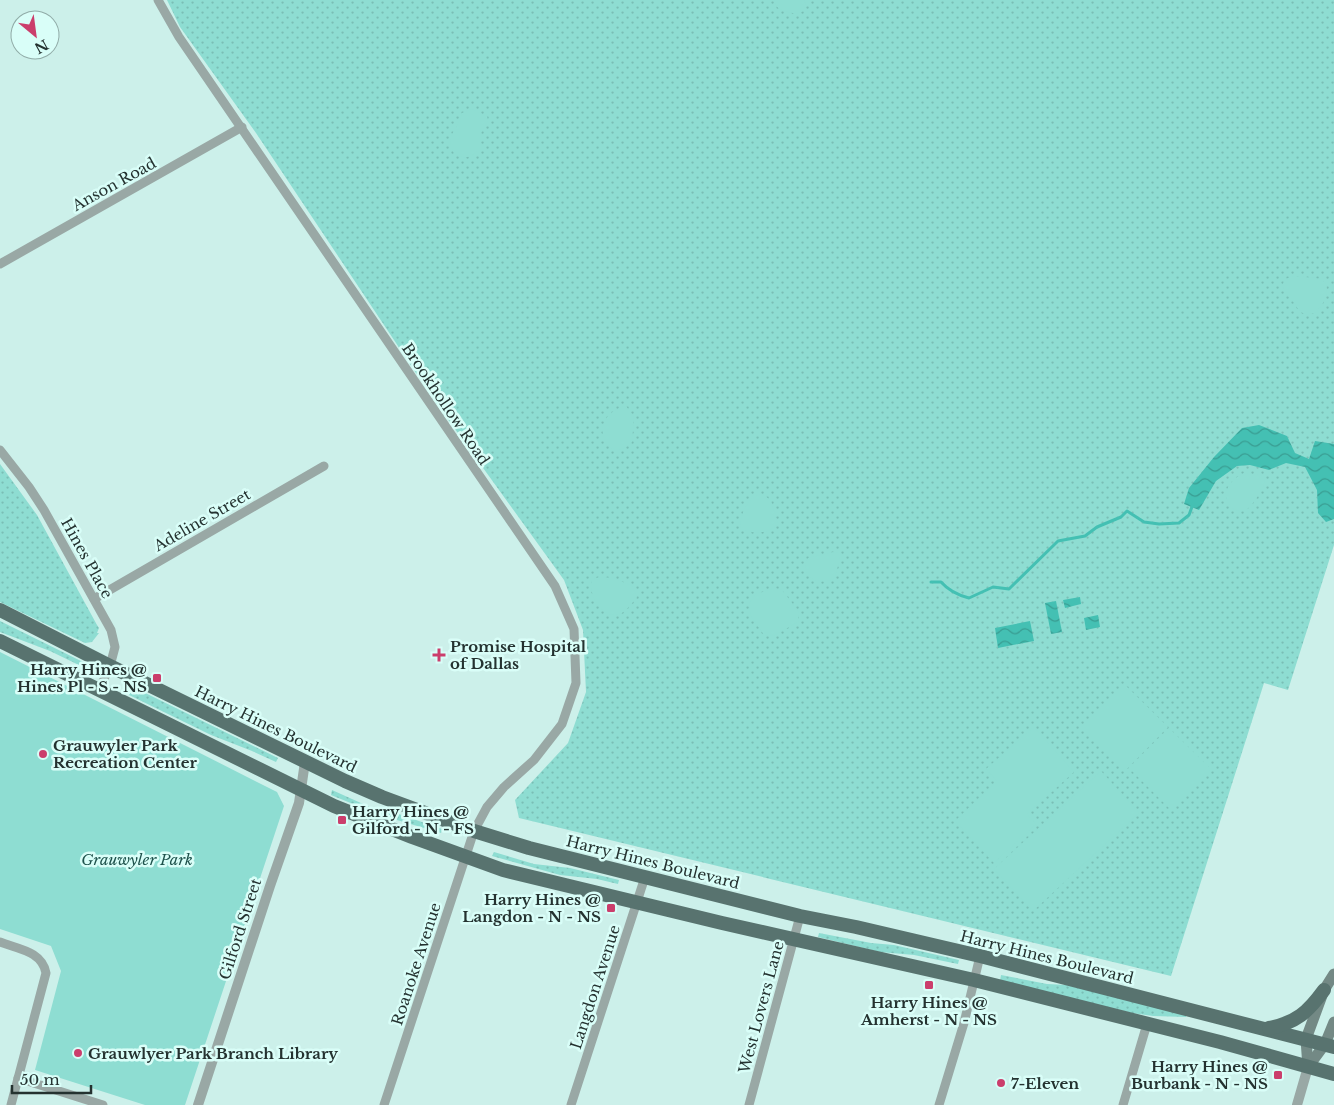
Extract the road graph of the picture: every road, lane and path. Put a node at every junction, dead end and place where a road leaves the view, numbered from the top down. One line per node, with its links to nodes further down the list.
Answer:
1 (158, 0): 2 (street, Brookhollow Road)
2 (242, 127): 3 (street, Anson Road); 13 (street, Brookhollow Road)
3 (0, 264)
4 (0, 450): 6 (street, Hines Place)
5 (324, 466): 6 (street, Adeline Street)
6 (94, 599): 9 (street, Hines Place)
7 (0, 610): 9 (main road, Harry Hines Boulevard)
8 (0, 641): 10 (main road)
9 (110, 666): 10 (street, Hines Place); 11 (main road, Harry Hines Boulevard)
10 (99, 690): 12 (main road)
11 (305, 762): 12 (street, Gilford Street); 13 (main road, Harry Hines Boulevard)
12 (301, 791): 14 (main road); 34 (street, Gilford Street)
13 (474, 831): 14 (street, Roanoke Avenue); 15 (main road, Harry Hines Boulevard)
14 (466, 858): 16 (main road); 35 (street, Roanoke Avenue)
15 (645, 877): 16 (street, Langdon Avenue); 17 (main road, Harry Hines Boulevard)
16 (637, 903): 18 (main road); 36 (street, Langdon Avenue)
17 (800, 916): 18 (street, West Lovers Lane); 20 (main road, Harry Hines Boulevard)
18 (794, 940): 22 (main road); 37 (street, West Lovers Lane)
19 (0, 942): 31 (street)
20 (980, 956): 22 (street); 26 (main road, Harry Hines Boulevard)
21 (1334, 974): 23 (main road)
22 (974, 980): 25 (main road); 38 (street)
23 (1324, 990): 26 (main road); 27 (main road)
24 (1334, 1022): 28 (main road)
25 (1147, 1024): 29 (main road); 39 (street)
26 (1265, 1029): 27 (main road, Harry Hines Boulevard)
27 (1306, 1039): 28 (main road, Harry Hines Boulevard); 29 (main road)
28 (1330, 1046): 29 (main road)
29 (1308, 1067): 30 (main road); 40 (street)
30 (1334, 1074)
31 (18, 1078): 32 (street); 33 (street)
32 (11, 1105)
33 (104, 1105)
34 (198, 1105)
35 (384, 1105)
36 (571, 1105)
37 (749, 1105)
38 (940, 1105)
39 (1124, 1105)
40 (1297, 1105)

